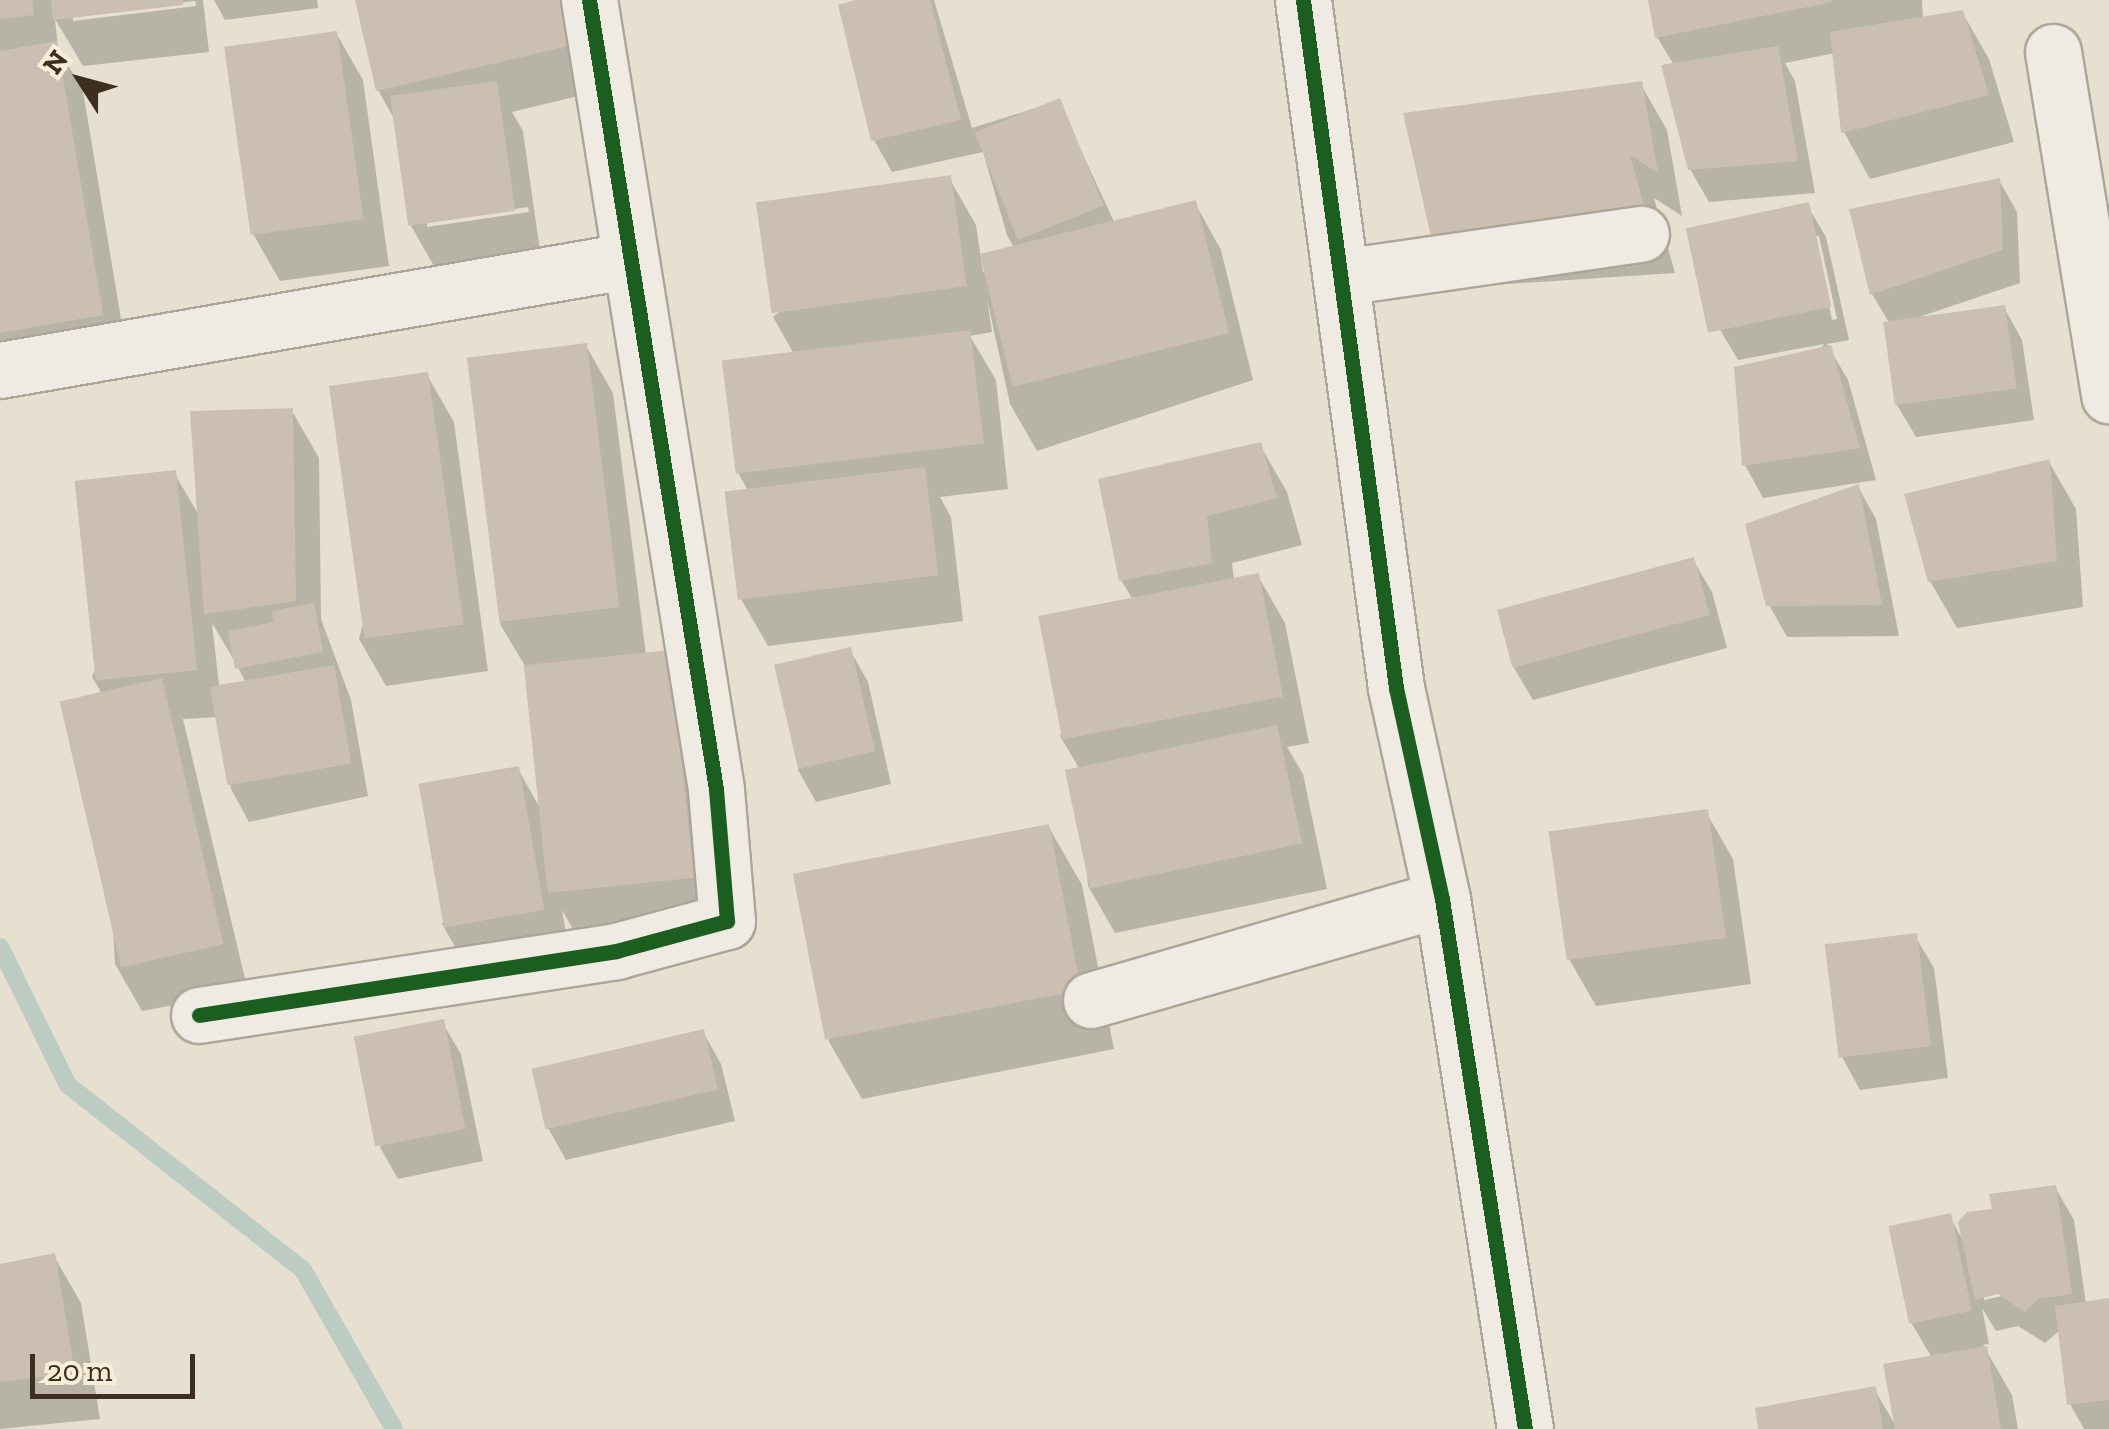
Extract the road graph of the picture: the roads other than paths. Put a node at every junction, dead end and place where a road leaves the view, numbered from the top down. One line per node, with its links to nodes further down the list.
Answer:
1 (589, 0): 6 (street)
2 (1303, 0): 7 (street)
3 (2053, 52): 4 (street)
4 (2095, 211): 9 (street)
5 (1641, 234): 7 (street)
6 (626, 261): 8 (street); 12 (street)
7 (1342, 277): 10 (street)
8 (0, 370)
9 (2109, 395)
10 (1442, 900): 11 (street); 13 (street)
11 (1091, 1000)
12 (198, 1015)
13 (1525, 1429)

